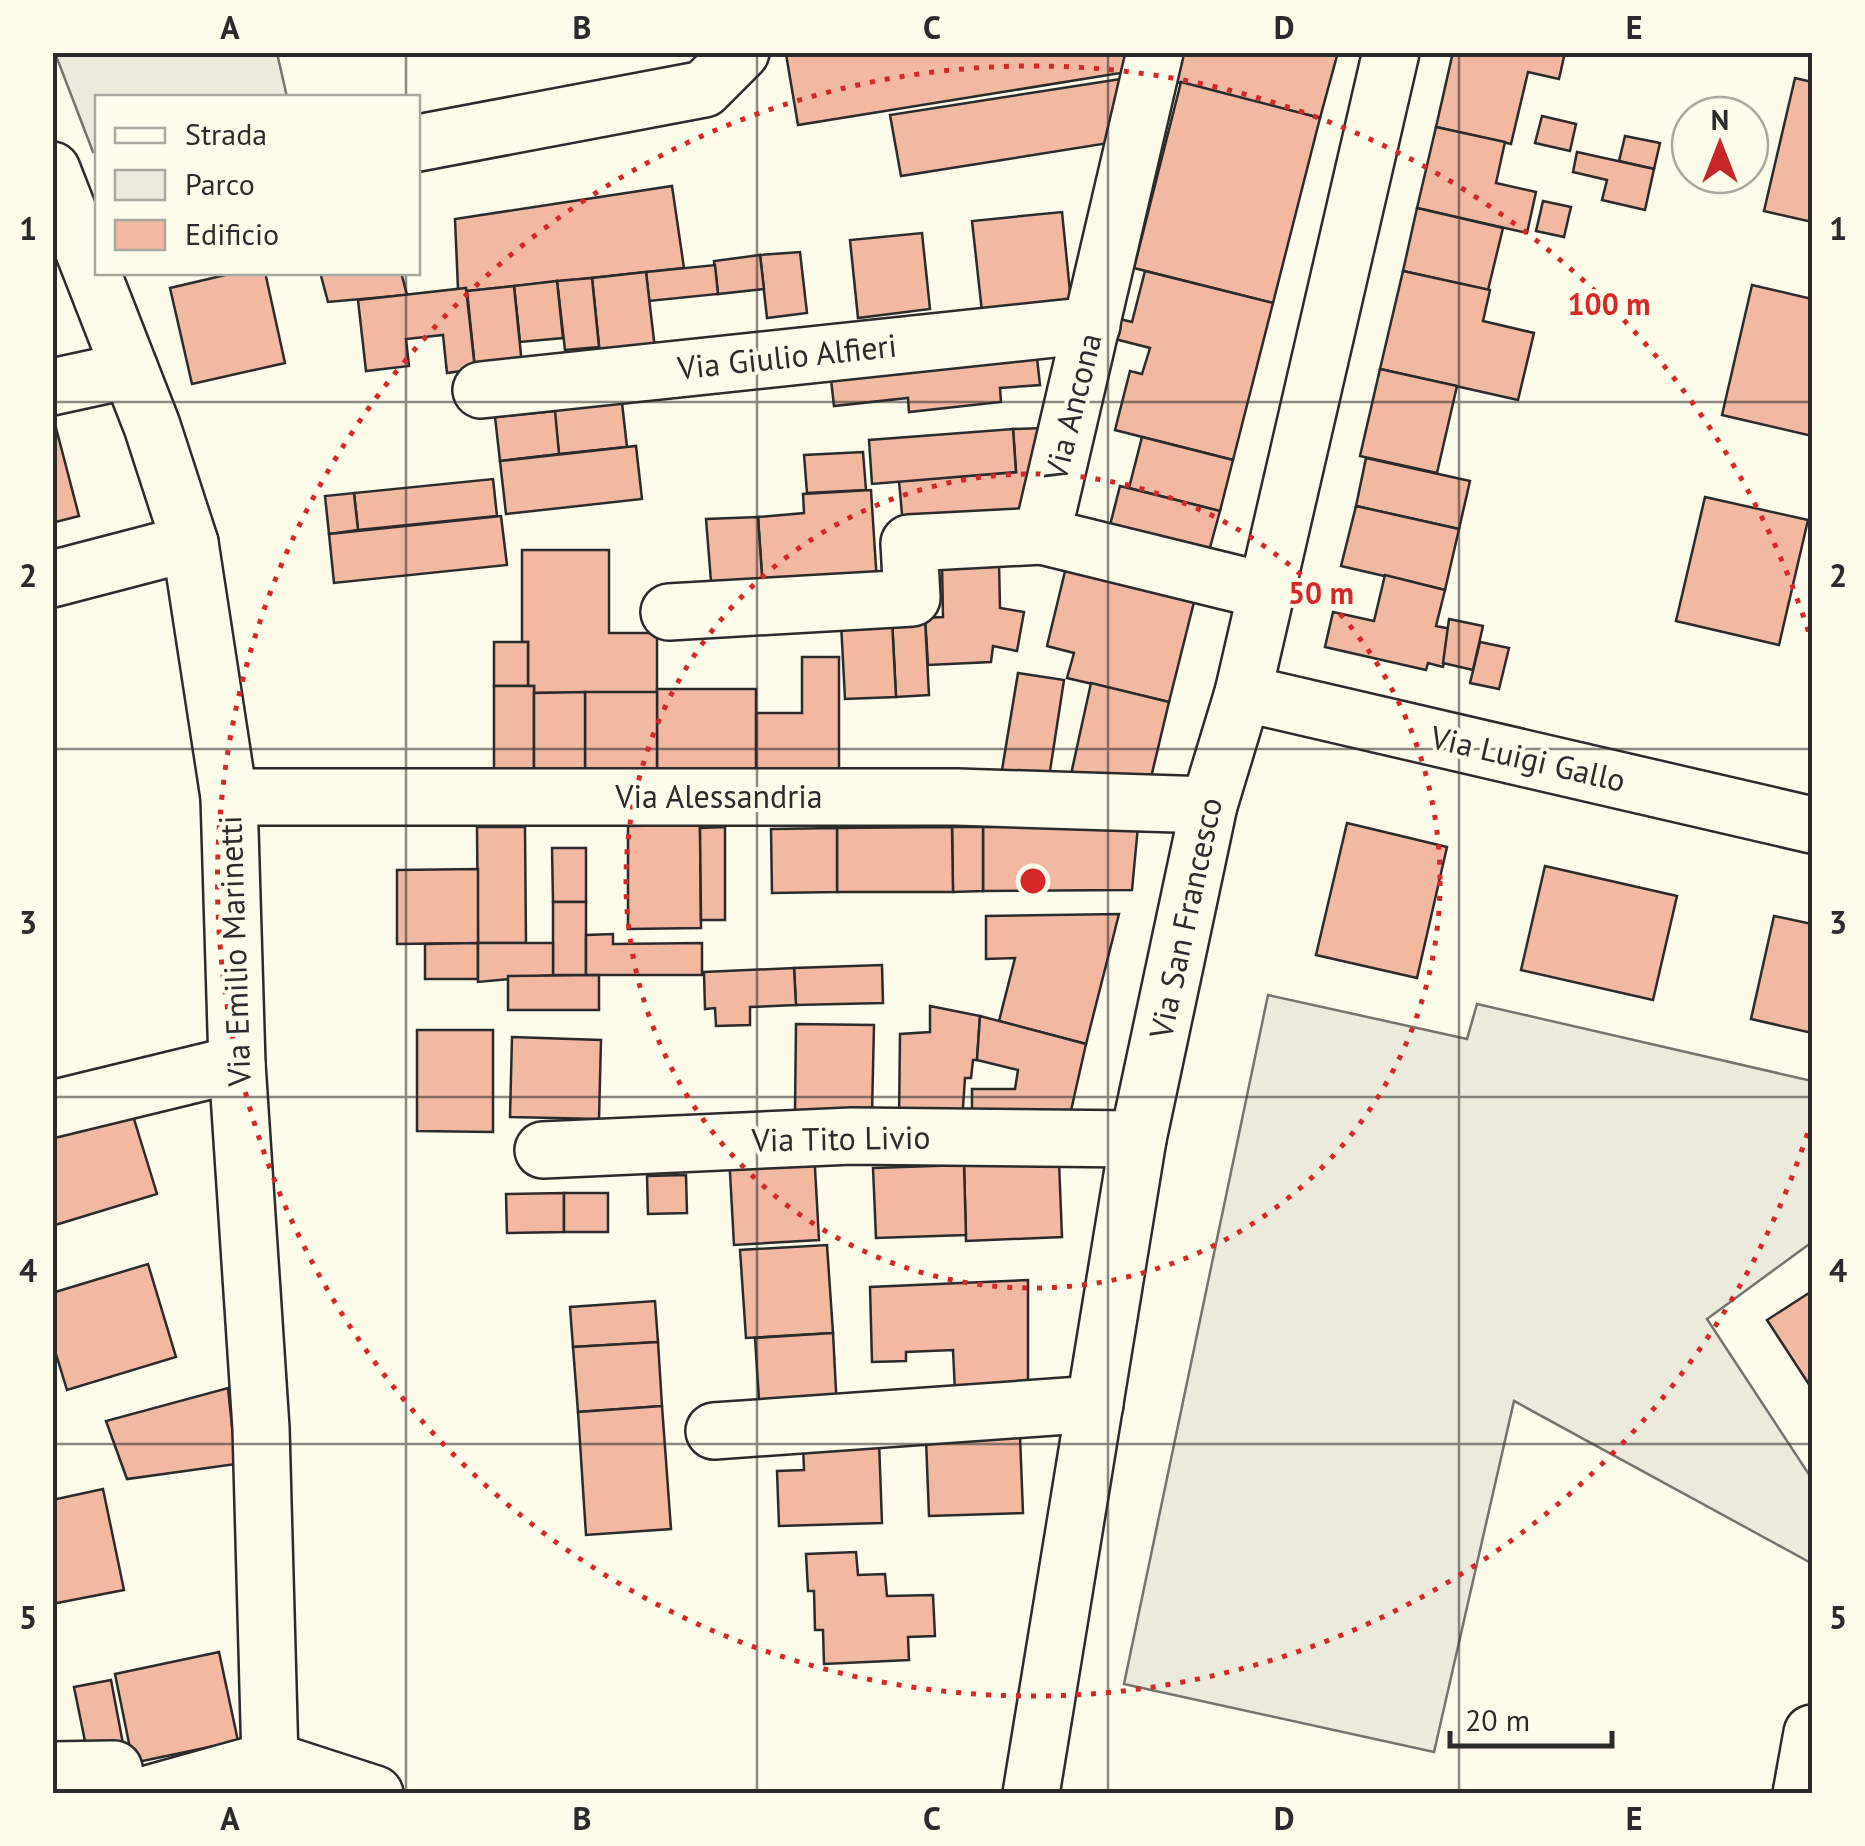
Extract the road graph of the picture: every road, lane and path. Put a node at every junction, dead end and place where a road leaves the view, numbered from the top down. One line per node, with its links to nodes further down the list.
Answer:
1 (741, 52): 4 (street)
2 (1155, 52): 8 (street, Via Ancona)
3 (1391, 52): 15 (street, Via San Francesco)
4 (420, 143)
5 (72, 195): 6 (street, Via Emilio Marinetti)
6 (95, 264)
7 (99, 275): 9 (street, Via Emilio Marinetti)
8 (1092, 325): 11 (street, Via Giulio Alfieri); 12 (street, Via Ancona)
9 (130, 370): 10 (street); 13 (street, Via Emilio Marinetti)
10 (52, 386)
11 (481, 390)
12 (1042, 536): 15 (street); 16 (street)
13 (190, 543): 14 (street); 18 (street, Via Emilio Marinetti)
14 (52, 578)
15 (1266, 591): 17 (street, Via San Francesco)
16 (669, 612)
17 (1243, 693): 19 (street, Via San Francesco); 20 (street, Via Luigi Gallo)
18 (230, 797): 19 (street, Via Alessandria); 21 (street, Via Emilio Marinetti)
19 (1209, 805): 23 (street, Via San Francesco)
20 (1812, 825)
21 (237, 1064): 22 (street); 28 (street, Via Emilio Marinetti)
22 (52, 1110)
23 (1138, 1139): 24 (street, Via Tito Livio); 25 (street, Via San Francesco)
24 (543, 1150)
25 (1095, 1404): 26 (street); 33 (street, Via San Francesco)
26 (714, 1430)
27 (1812, 1733): 34 (street)
28 (270, 1760): 31 (street); 32 (street)
29 (52, 1770): 30 (street)
30 (120, 1794)
31 (148, 1794)
32 (374, 1794)
33 (1031, 1794)
34 (1801, 1794)

